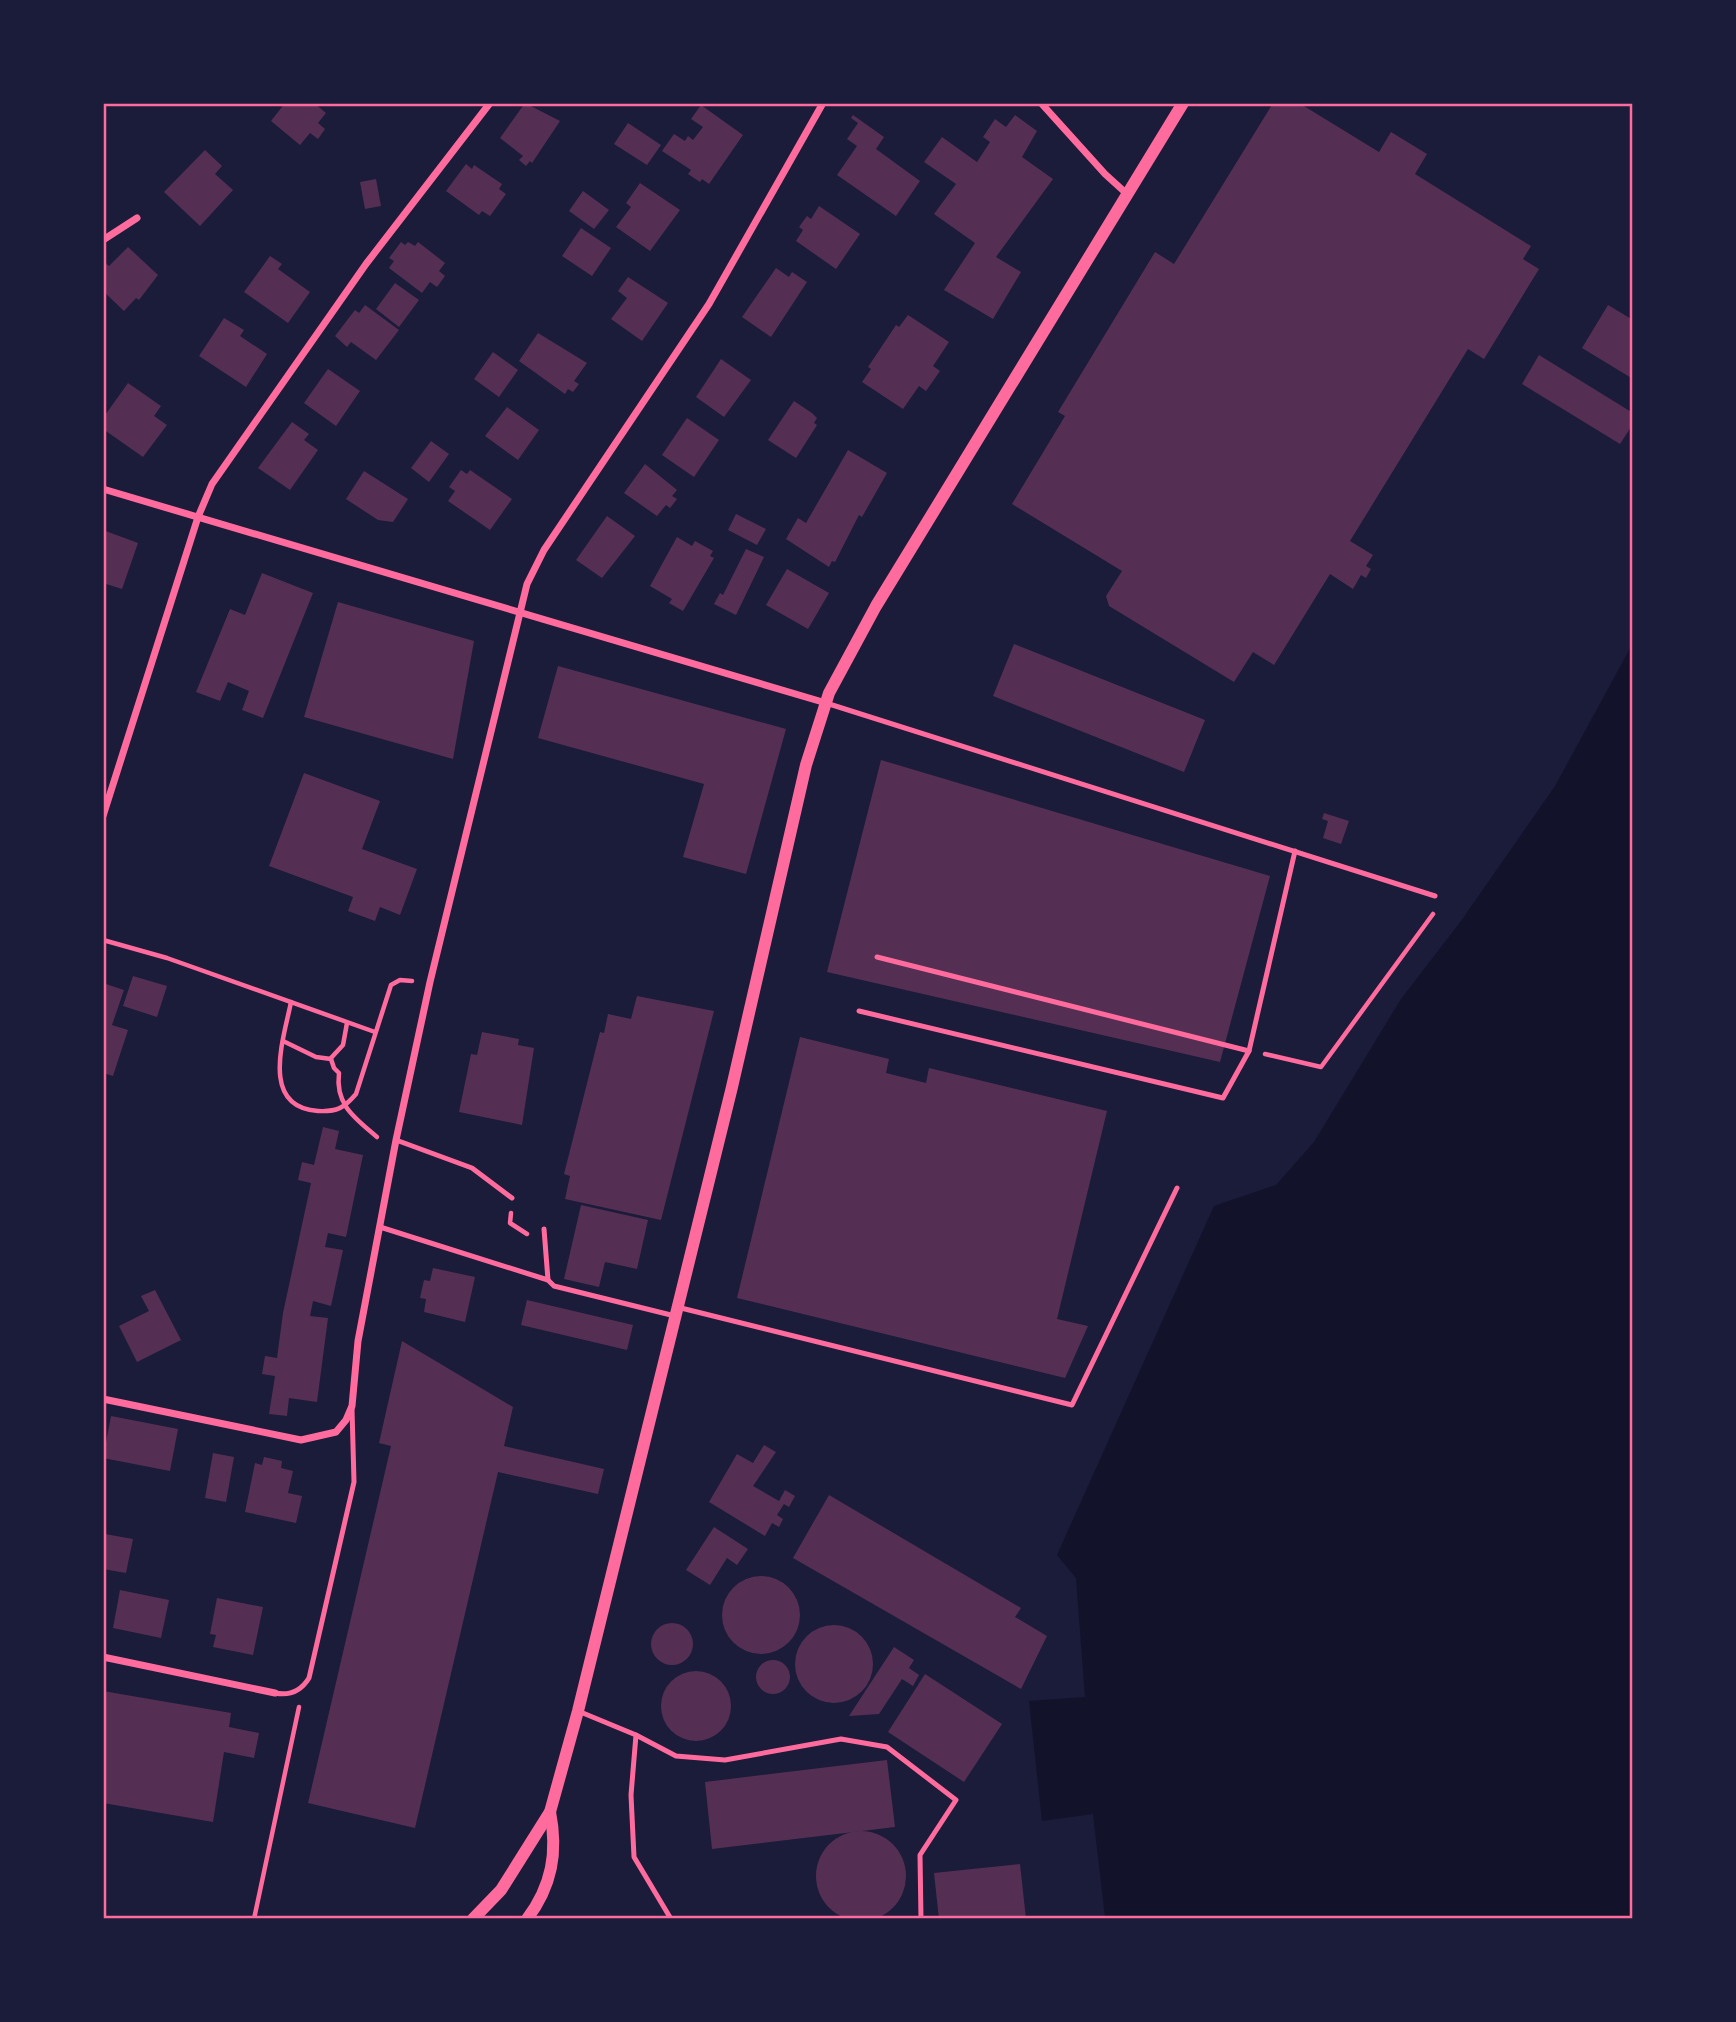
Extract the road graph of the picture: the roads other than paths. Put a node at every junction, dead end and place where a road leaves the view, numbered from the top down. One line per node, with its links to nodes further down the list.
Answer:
1 (490, 103): 9 (street)
2 (823, 103): 10 (street)
3 (1041, 103): 5 (street)
4 (1183, 103): 5 (street)
5 (1127, 194): 11 (street)
6 (137, 218): 7 (street)
7 (103, 240)
8 (103, 489): 9 (street)
9 (198, 517): 10 (street); 12 (street)
10 (522, 615): 11 (street); 18 (street)
11 (826, 703): 13 (lane); 24 (street)
12 (103, 816)
13 (1295, 851): 14 (lane); 17 (lane)
14 (1435, 896)
15 (877, 957): 17 (lane)
16 (859, 1011): 17 (lane)
17 (1249, 1051)
18 (396, 1140): 20 (lane); 21 (street)
19 (1177, 1188): 24 (lane)
20 (512, 1198)
21 (380, 1227): 23 (lane); 26 (street)
22 (544, 1229): 23 (lane)
23 (548, 1280): 24 (lane)
24 (676, 1311): 29 (street)
25 (103, 1399): 26 (street)
26 (352, 1406): 28 (lane)
27 (103, 1657): 28 (street)
28 (275, 1693)
29 (578, 1711): 30 (lane); 31 (street)
30 (636, 1735): 34 (lane); 35 (lane)
31 (550, 1812): 32 (street); 33 (street)
32 (472, 1919)
33 (527, 1919)
34 (671, 1919)
35 (922, 1919)

